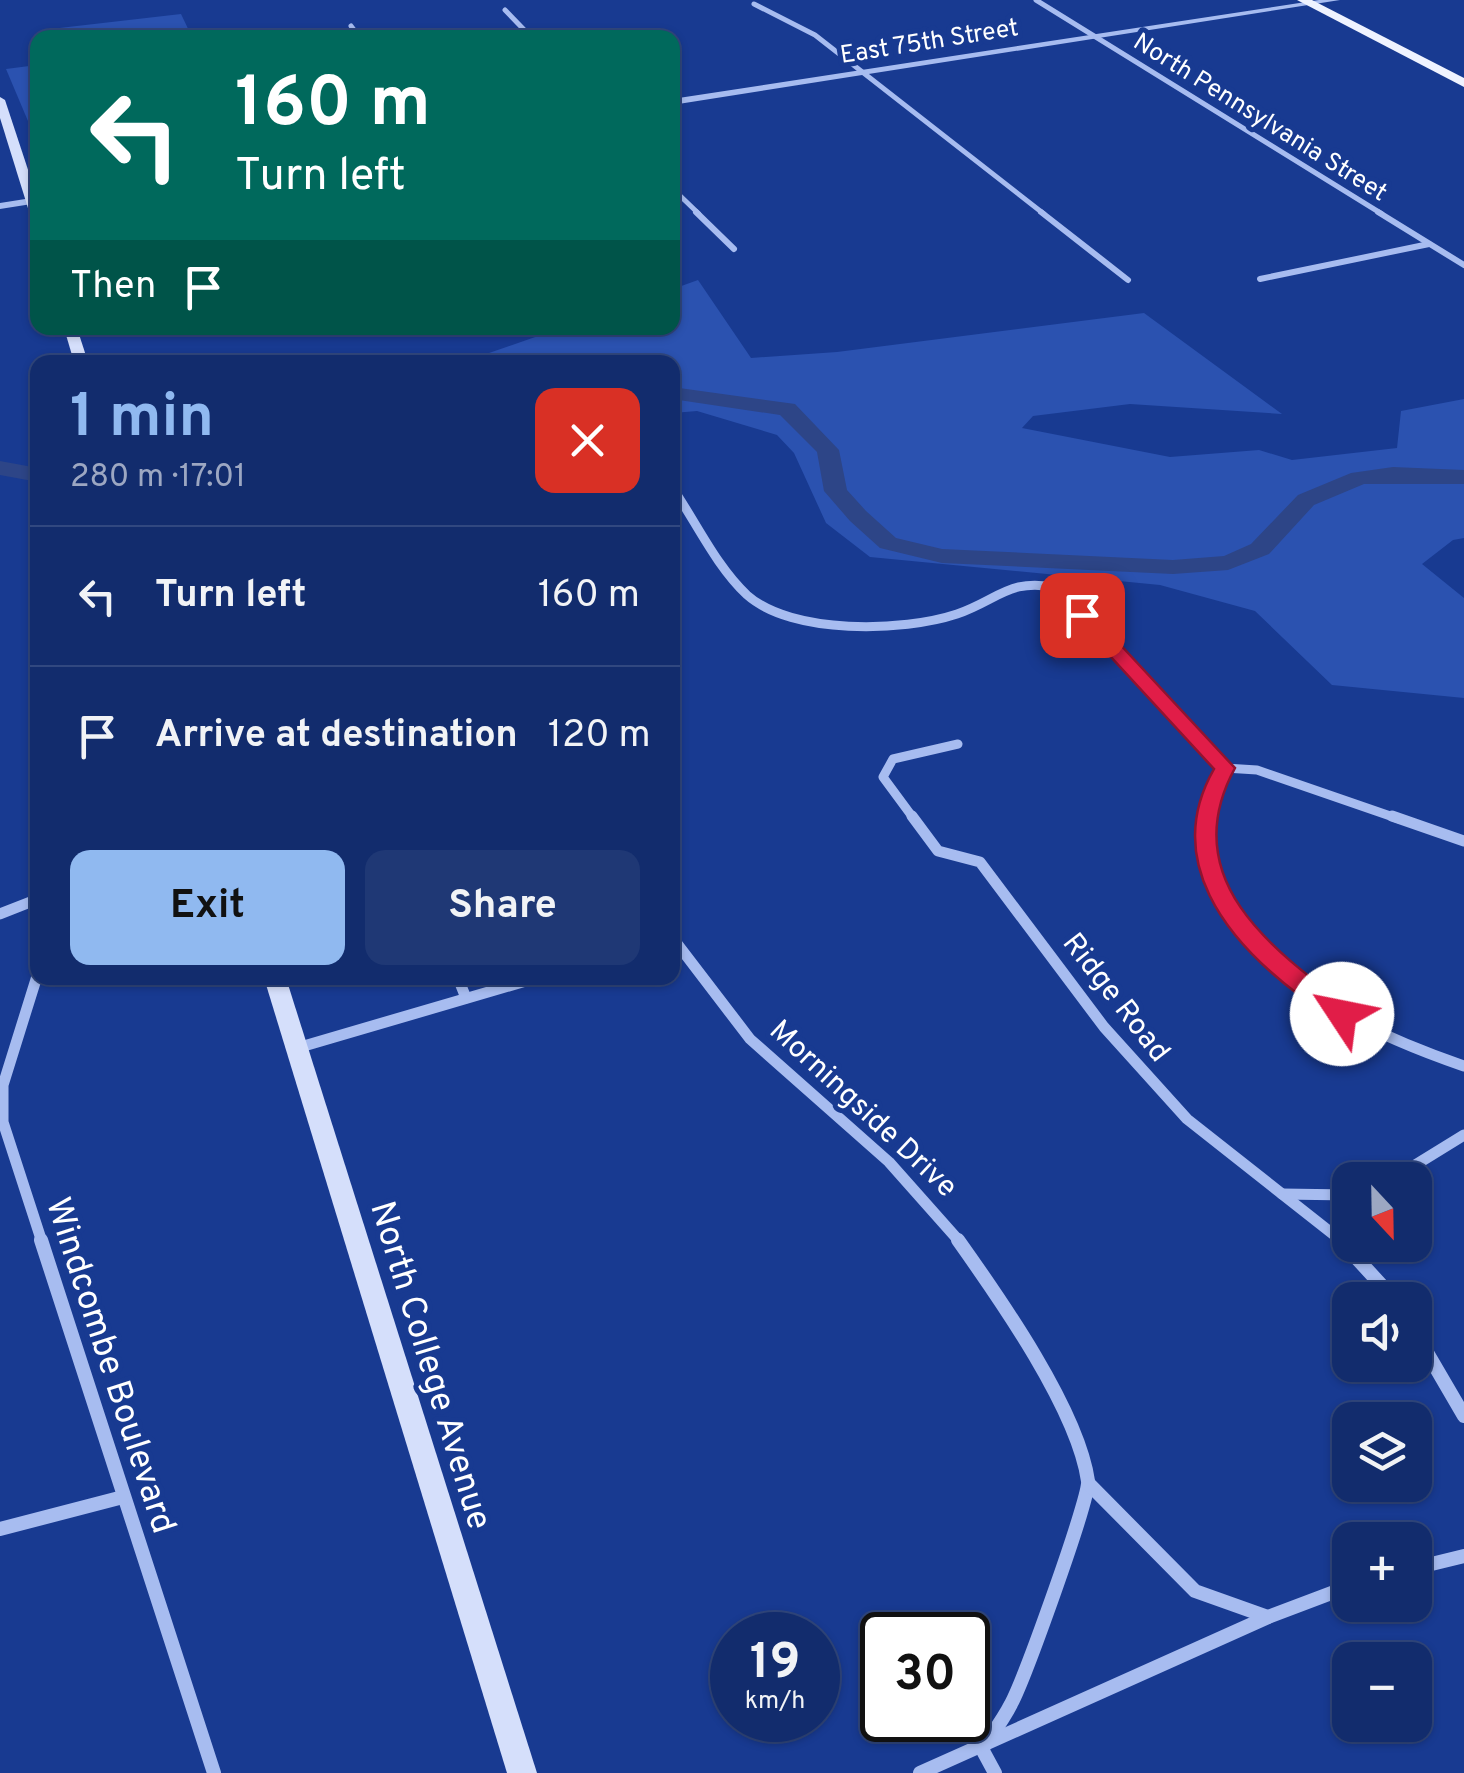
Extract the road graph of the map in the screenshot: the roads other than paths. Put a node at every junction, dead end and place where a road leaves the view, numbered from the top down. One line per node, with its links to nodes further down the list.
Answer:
1 (1036, 0): 9 (street, North Pennsylvania Street)
2 (1336, 0): 3 (street, East 75th Street)
3 (1307, 2): 9 (street, East 75th Street); 11 (main road)
4 (754, 4): 10 (street)
5 (506, 10): 8 (street)
6 (351, 26): 7 (street)
7 (354, 30)
8 (525, 30)
9 (1096, 37): 10 (street, East 75th Street); 18 (street, North Pennsylvania Street)
10 (862, 73): 13 (street, East 75th Street); 22 (street)
11 (1464, 83)
12 (0, 100): 14 (main road)
13 (680, 101)
14 (30, 188)
15 (680, 196): 19 (street)
16 (30, 201): 17 (street)
17 (0, 206)
18 (1430, 244): 20 (street, North Pennsylvania Street); 21 (street)
19 (734, 249)
20 (1464, 265)
21 (1260, 279)
22 (1128, 280)
23 (680, 498): 25 (street)
24 (958, 744): 39 (street, Ridge Road)
25 (1225, 768): 26 (street); 36 (street)
26 (1464, 841)
27 (30, 902): 28 (street)
28 (0, 914)
29 (680, 947): 44 (street, Morningside Drive)
30 (34, 985): 45 (street, Windcombe Boulevard)
31 (276, 985): 35 (main road, North College Avenue)
32 (461, 985): 34 (street)
33 (512, 985): 34 (street)
34 (466, 998): 35 (street)
35 (296, 1048): 53 (main road, North College Avenue)
36 (1464, 1066)
37 (1464, 1136): 38 (street)
38 (1421, 1162)
39 (1282, 1194): 40 (street); 41 (street, Ridge Road)
40 (1332, 1195)
41 (1332, 1234)
42 (1432, 1361): 43 (street)
43 (1464, 1416)
44 (1089, 1484): 50 (street, Morningside Drive); 51 (street)
45 (124, 1497): 46 (street); 52 (street, Windcombe Boulevard)
46 (0, 1529)
47 (1464, 1556): 48 (street)
48 (1432, 1564)
49 (1332, 1593): 50 (street)
50 (1268, 1616): 51 (street)
51 (982, 1748): 54 (street); 55 (street)
52 (214, 1773)
53 (522, 1773)
54 (920, 1773)
55 (995, 1773)

